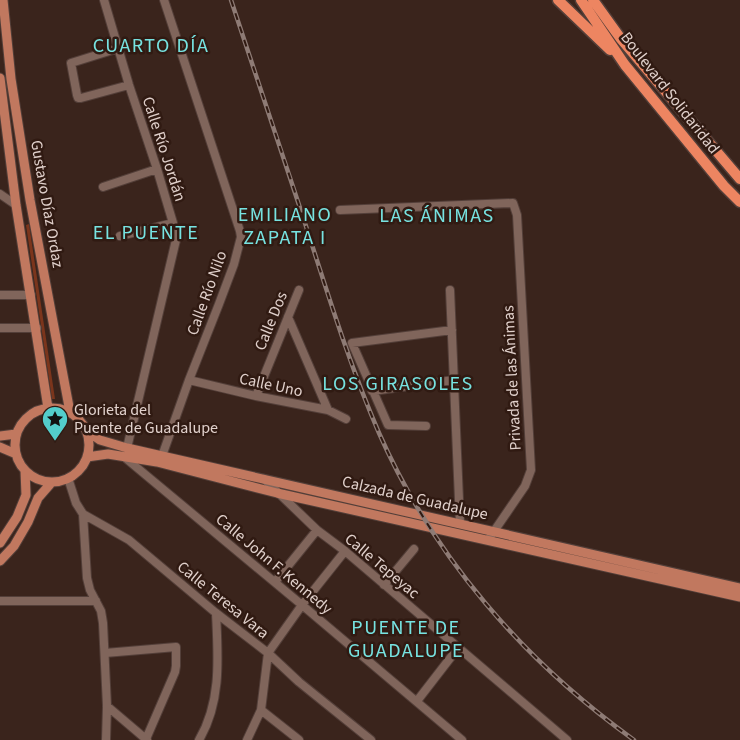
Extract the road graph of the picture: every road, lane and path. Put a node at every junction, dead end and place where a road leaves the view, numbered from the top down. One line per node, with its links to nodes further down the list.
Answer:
1 (3, 0): 35 (main road, Gustavo Díaz Ordaz)
2 (104, 0): 7 (street, Calle Río Jordán)
3 (164, 0): 29 (street, Calle Río Nilo)
4 (558, 0): 8 (highway)
5 (581, 0): 8 (highway, Boulevard Solidaridad)
6 (593, 0): 13 (highway, Boulevard Solidaridad)
7 (119, 48): 10 (street, Calle Río Jordán); 10 (street)
8 (625, 65): 16 (highway, Boulevard Solidaridad)
9 (0, 78): 11 (main road, Gustavo Díaz Ordaz)
10 (129, 85): 12 (street, Calle Río Jordán)
11 (4, 139): 17 (main road, Gustavo Díaz Ordaz)
12 (157, 169): 14 (street); 19 (street, Calle Río Jordán)
13 (740, 179)
14 (103, 187)
15 (0, 194): 17 (street)
16 (740, 202)
17 (16, 205): 24 (main road, Gustavo Díaz Ordaz)
18 (340, 210): 54 (street, Privada de las Ánimas)
19 (173, 223): 20 (street); 42 (street, Calle Río Jordán)
20 (120, 236)
21 (299, 290): 25 (street, Calle Dos)
22 (450, 290): 28 (street)
23 (0, 295): 24 (street)
24 (31, 295): 27 (main road, Gustavo Díaz Ordaz)
25 (288, 317): 32 (street, Calle Dos); 34 (street)
26 (0, 328): 27 (street)
27 (37, 328): 33 (main road, Gustavo Díaz Ordaz)
28 (452, 330): 30 (street); 31 (street)
29 (189, 380): 32 (street, Calle Uno); 44 (street, Calle Río Nilo)
30 (454, 380): 31 (street); 52 (street)
31 (372, 391): 37 (street)
32 (256, 396): 34 (street, Calle Uno)
33 (48, 408): 35 (main road); 39 (main road)
34 (328, 410): 36 (street, Calle Uno)
35 (70, 412): 38 (main road)
36 (346, 419)
37 (426, 426)
38 (87, 431): 42 (main road, Calzada de Guadalupe); 45 (main road)
39 (16, 434): 40 (main road); 43 (main road)
40 (0, 436)
41 (0, 447): 43 (main road)
42 (125, 452): 44 (main road, Calzada de Guadalupe); 45 (main road, Calzada de Guadalupe); 50 (main road, Calzada de Guadalupe); 60 (street, Calle John F. Kennedy)
43 (16, 454): 46 (main road)
44 (162, 456): 48 (main road, Calzada de Guadalupe)
45 (87, 457): 47 (main road)
46 (25, 470): 49 (main road); 56 (main road)
47 (68, 478): 49 (main road); 51 (street)
48 (264, 479): 50 (street, Calle Tepeyac); 52 (main road, Calzada de Guadalupe)
49 (52, 482): 59 (main road)
50 (277, 493): 53 (street, Calle Tepeyac); 55 (main road, Calzada de Guadalupe)
51 (83, 514): 64 (street); 67 (street, Calle Teresa Vara)
52 (460, 523): 54 (main road, Calzada de Guadalupe)
53 (317, 530): 58 (street, Calle Tepeyac); 60 (street)
54 (493, 531): 55 (street, Privada de las Ánimas); 62 (main road, Calzada de Guadalupe)
55 (488, 540): 63 (main road, Calzada de Guadalupe)
56 (0, 543)
57 (414, 549): 61 (street)
58 (345, 551): 61 (street, Calle Tepeyac); 66 (street)
59 (0, 561)
60 (275, 582): 66 (street, Calle John F. Kennedy)
61 (384, 585): 68 (street, Calle Tepeyac)
62 (740, 588)
63 (740, 597)
64 (96, 601): 65 (street); 69 (street)
65 (0, 602)
66 (302, 605): 70 (street); 71 (street, Calle John F. Kennedy)
67 (216, 613): 70 (street, Calle Teresa Vara); 76 (street)
68 (458, 648): 71 (street); 81 (street, Calle Tepeyac)
69 (105, 653): 72 (street); 74 (street)
70 (268, 653): 73 (street); 79 (street, Calle Teresa Vara)
71 (417, 701): 80 (street, Calle John F. Kennedy)
72 (107, 706): 74 (street); 75 (street)
73 (261, 710): 77 (street); 78 (street)
74 (145, 739)
75 (106, 740)
76 (199, 740)
77 (247, 740)
78 (299, 740)
79 (371, 740)
80 (462, 740)
81 (567, 740)

